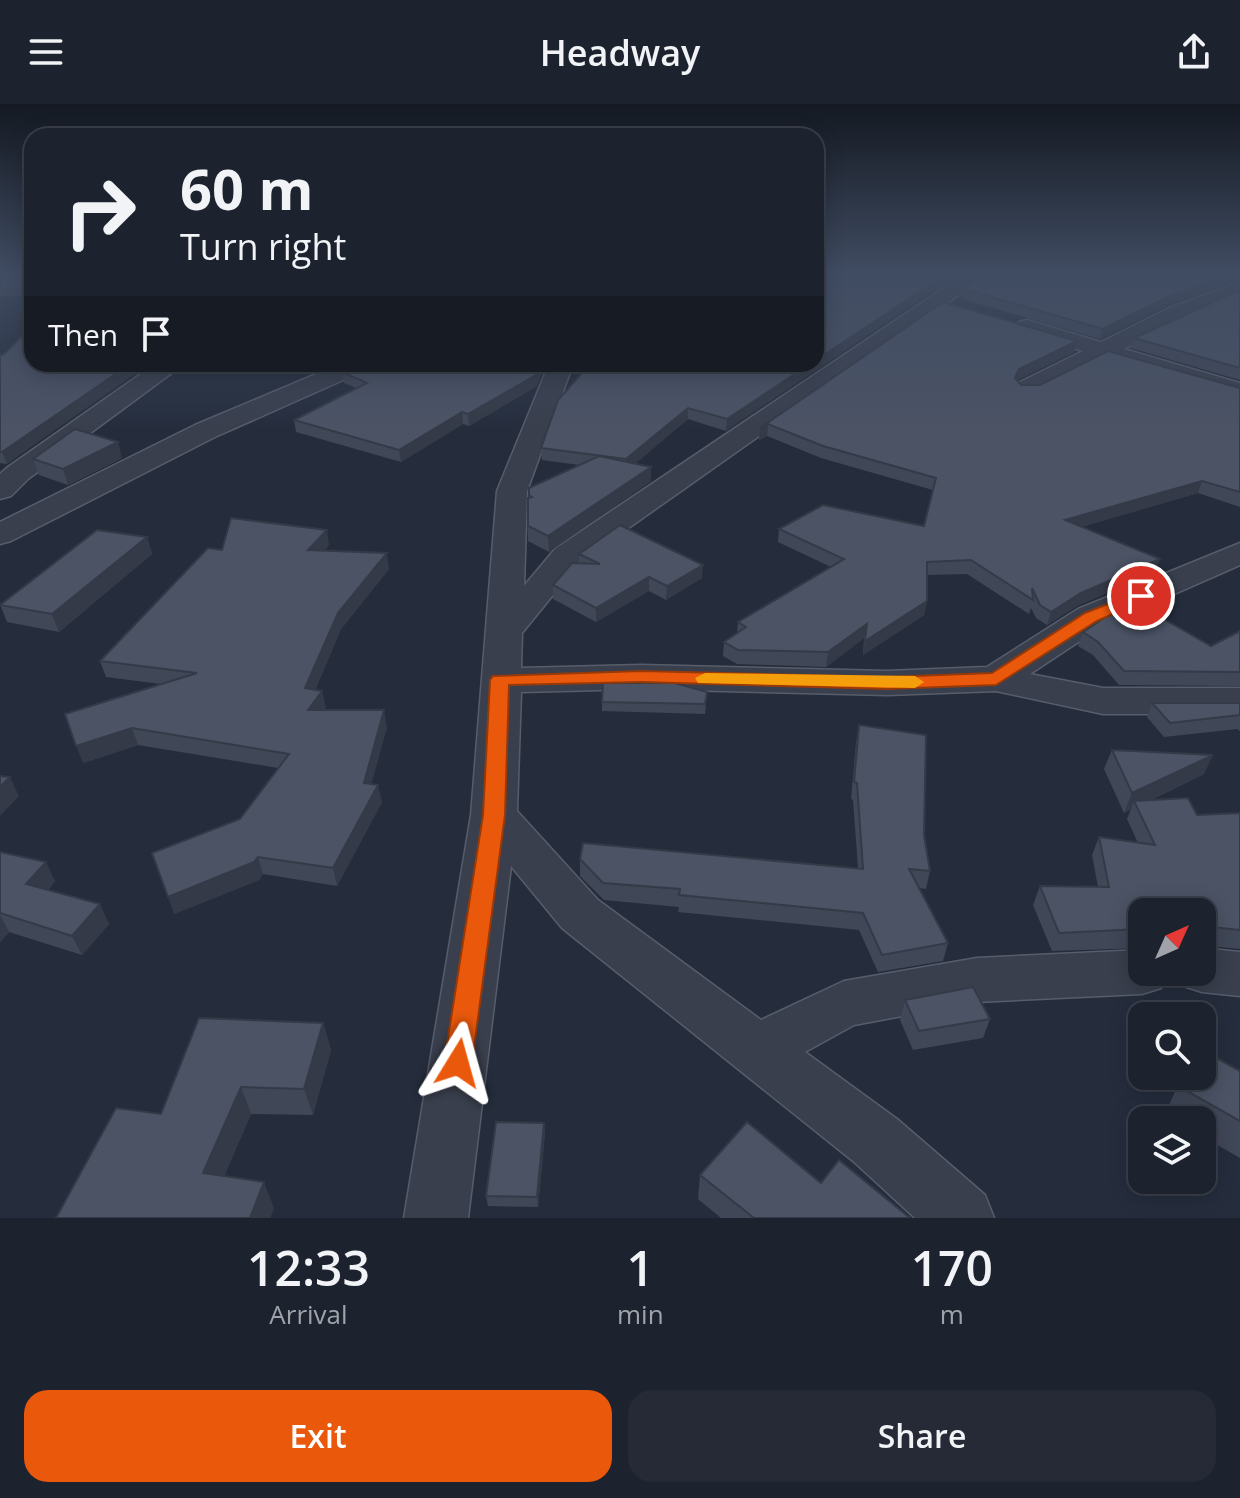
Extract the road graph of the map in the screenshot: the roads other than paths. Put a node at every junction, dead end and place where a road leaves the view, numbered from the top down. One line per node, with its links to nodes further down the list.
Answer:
1 (906, 325): 13 (street)
2 (1020, 325): 4 (street)
3 (1153, 325): 4 (street)
4 (1104, 350): 8 (street); 9 (street)
5 (158, 372): 10 (street)
6 (341, 372): 11 (street)
7 (558, 372): 13 (street)
8 (1027, 388)
9 (1240, 391)
10 (0, 490)
11 (0, 534)
12 (1240, 553): 14 (street)
13 (502, 635): 15 (street)
14 (996, 679): 15 (street); 16 (street)
15 (500, 680): 17 (street)
16 (1240, 701)
17 (494, 815): 21 (street); 22 (street)
18 (1216, 971): 20 (street)
19 (1128, 973): 21 (street)
20 (1240, 974)
21 (757, 1050): 23 (street)
22 (436, 1218)
23 (962, 1218)

